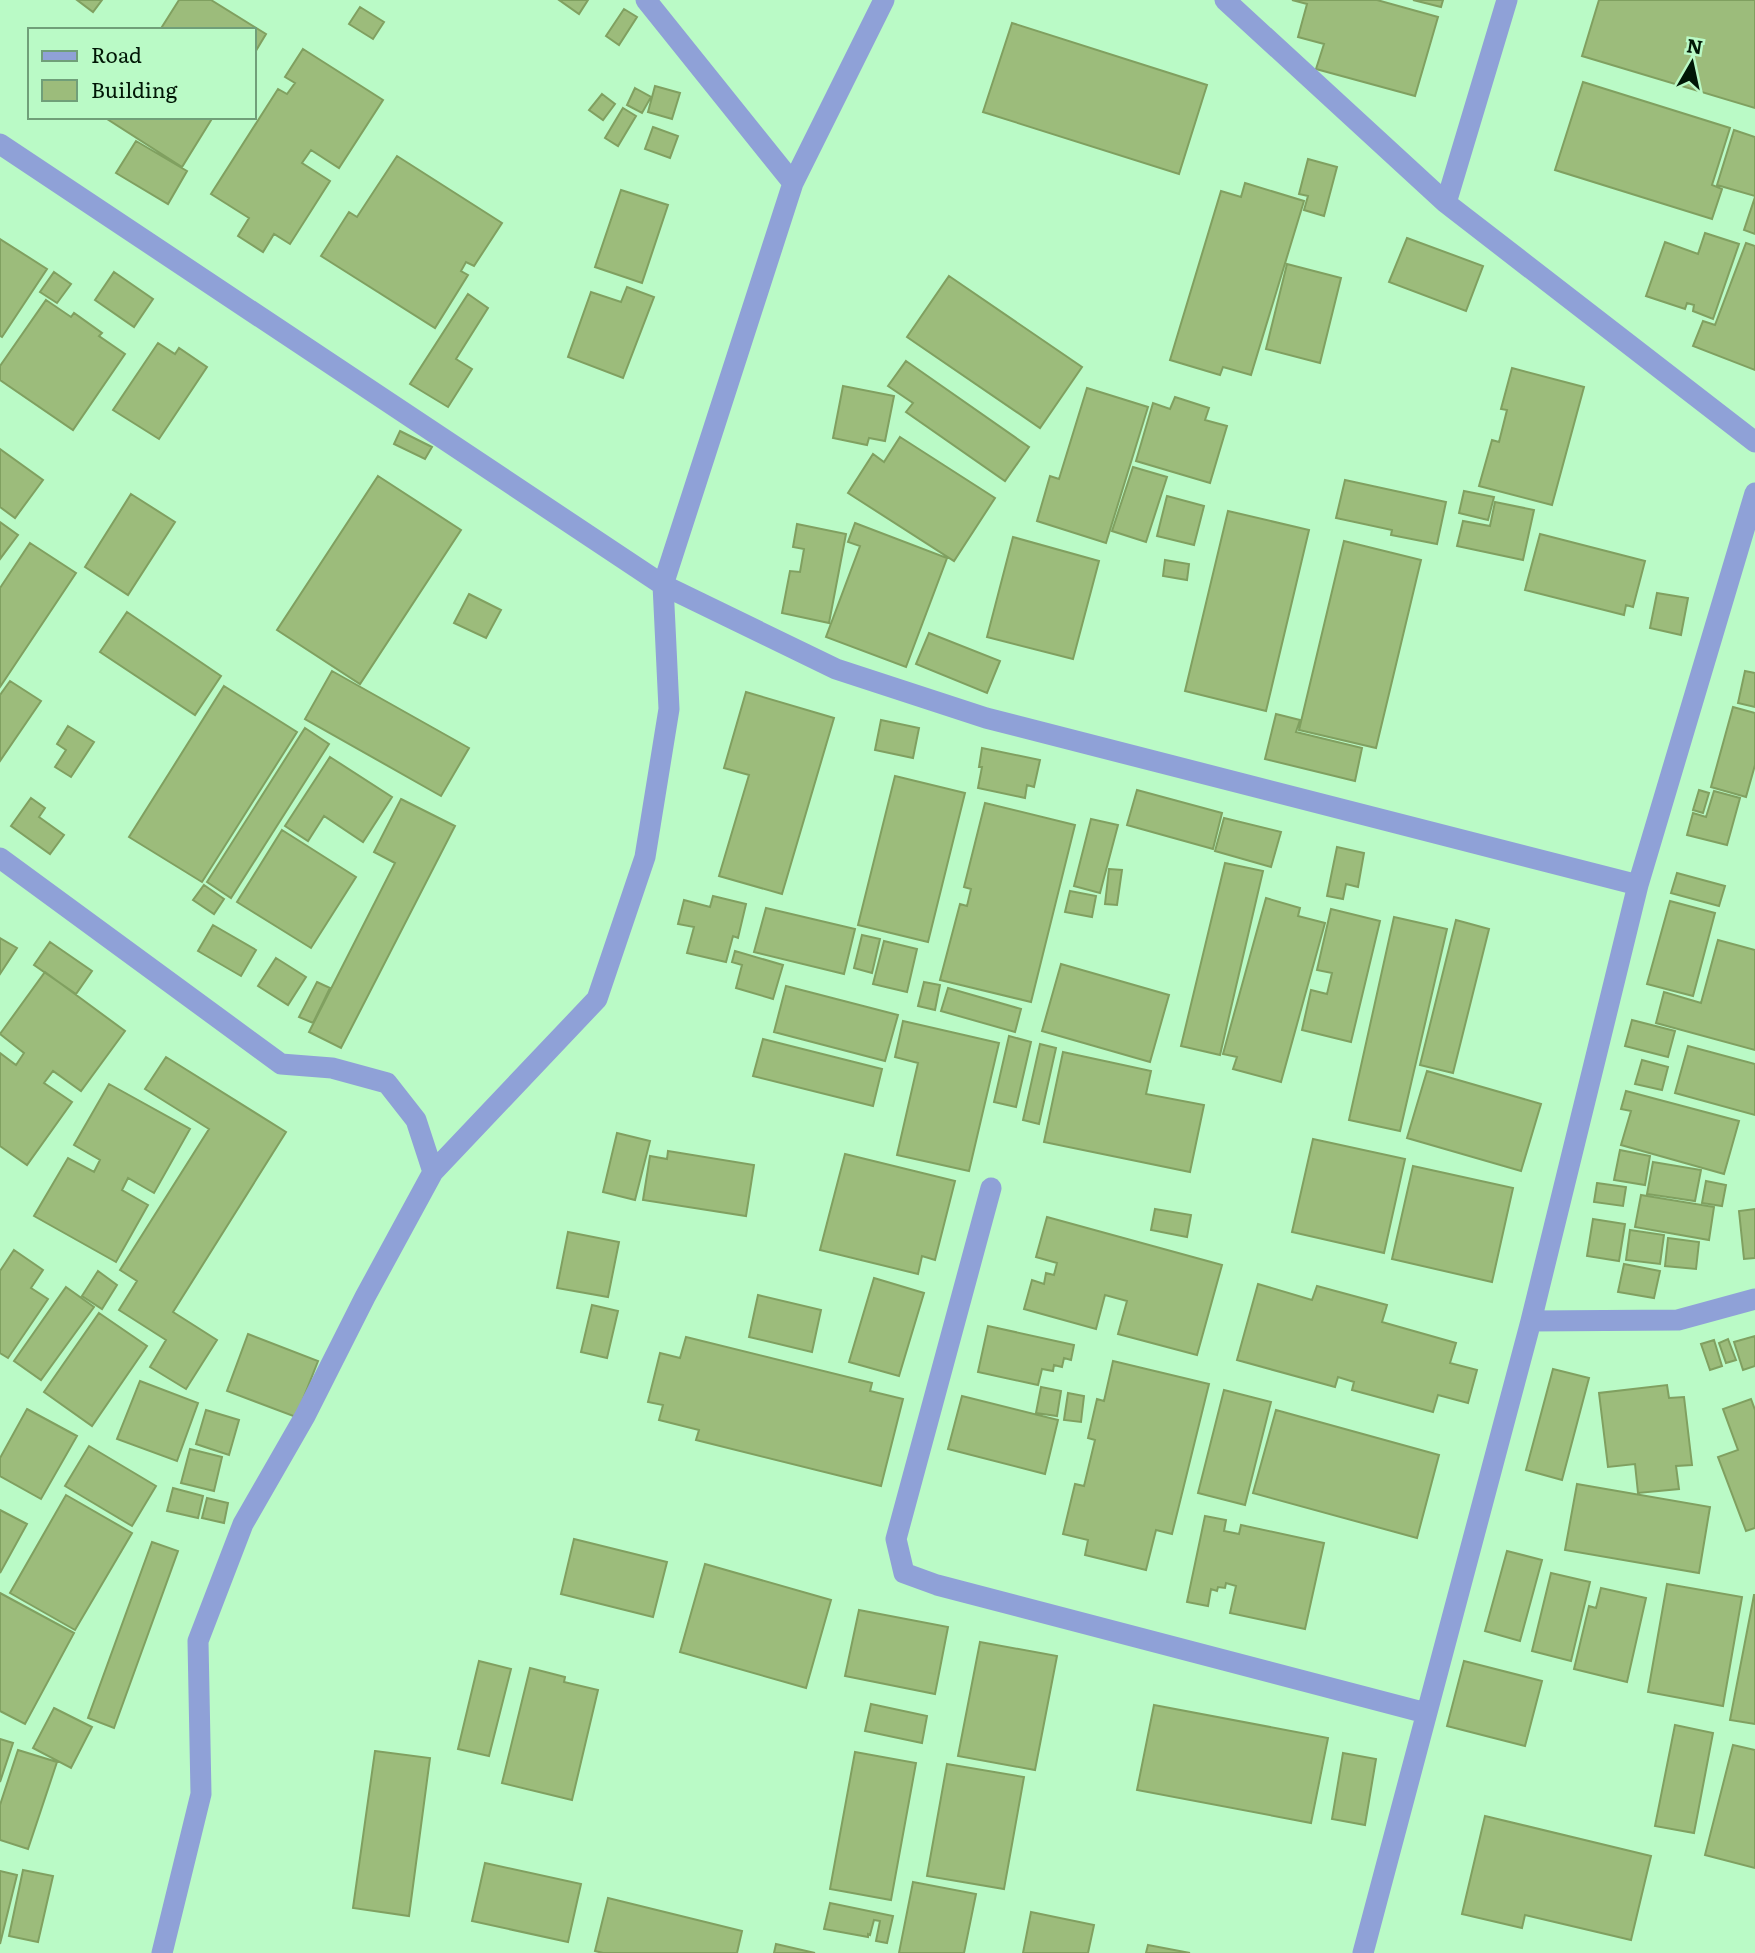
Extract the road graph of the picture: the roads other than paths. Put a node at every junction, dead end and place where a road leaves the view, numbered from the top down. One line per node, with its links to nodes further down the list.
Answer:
1 (646, 0): 6 (street)
2 (884, 0): 6 (street)
3 (1225, 0): 7 (street)
4 (1507, 0): 7 (street)
5 (0, 144): 10 (street)
6 (793, 183): 10 (street)
7 (1446, 203): 8 (street)
8 (1755, 442)
9 (1755, 493): 12 (street)
10 (663, 584): 12 (street); 13 (street)
11 (0, 858): 13 (street)
12 (1638, 885): 16 (street)
13 (433, 1172): 18 (street)
14 (991, 1188): 17 (street)
15 (1755, 1299): 16 (street)
16 (1531, 1321): 17 (street)
17 (1426, 1713): 19 (street)
18 (162, 1953)
19 (1363, 1953)

